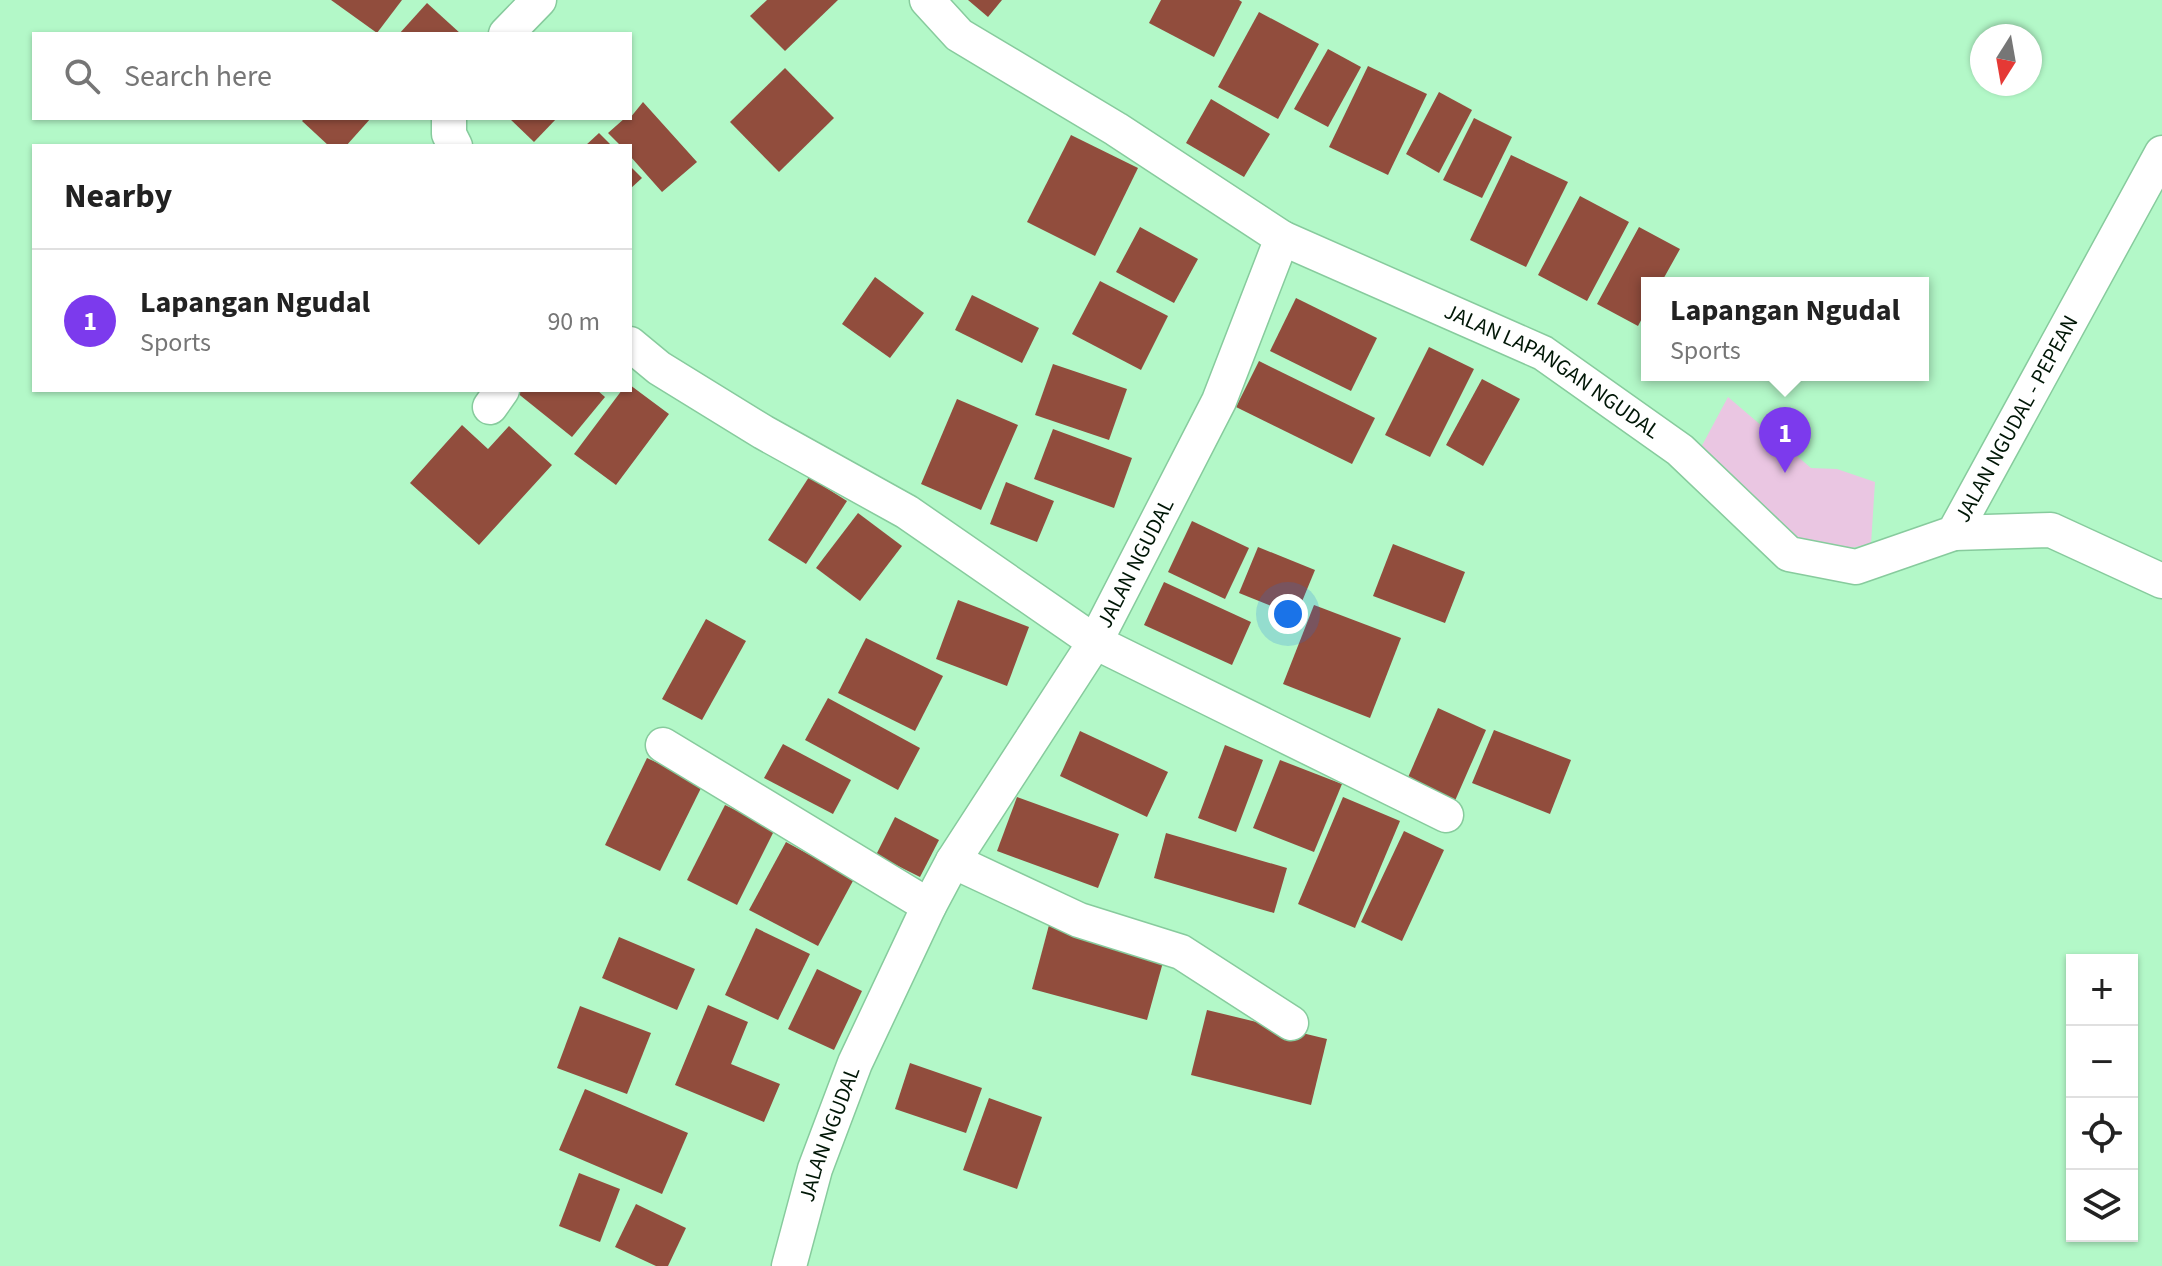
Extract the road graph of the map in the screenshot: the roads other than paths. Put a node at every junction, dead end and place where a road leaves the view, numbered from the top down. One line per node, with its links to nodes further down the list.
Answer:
1 (927, 0): 7 (street)
2 (531, 3): 3 (street)
3 (508, 32)
4 (449, 120): 5 (street)
5 (455, 144)
6 (2162, 153): 9 (street, JALAN NGUDAL - PEPEAN)
7 (1282, 238): 10 (street, JALAN LAPANGAN NGUDAL); 12 (street, JALAN NGUDAL)
8 (632, 346): 12 (street)
9 (1954, 533): 10 (street, JALAN NGUDAL - PEPEAN); 11 (street)
10 (1789, 554)
11 (2162, 581)
12 (1095, 642): 14 (street); 15 (street, JALAN NGUDAL)
13 (663, 745): 16 (street)
14 (1446, 815)
15 (953, 861): 16 (street, JALAN NGUDAL); 17 (street)
16 (929, 906): 18 (street, JALAN NGUDAL)
17 (1291, 1023)
18 (789, 1266)

